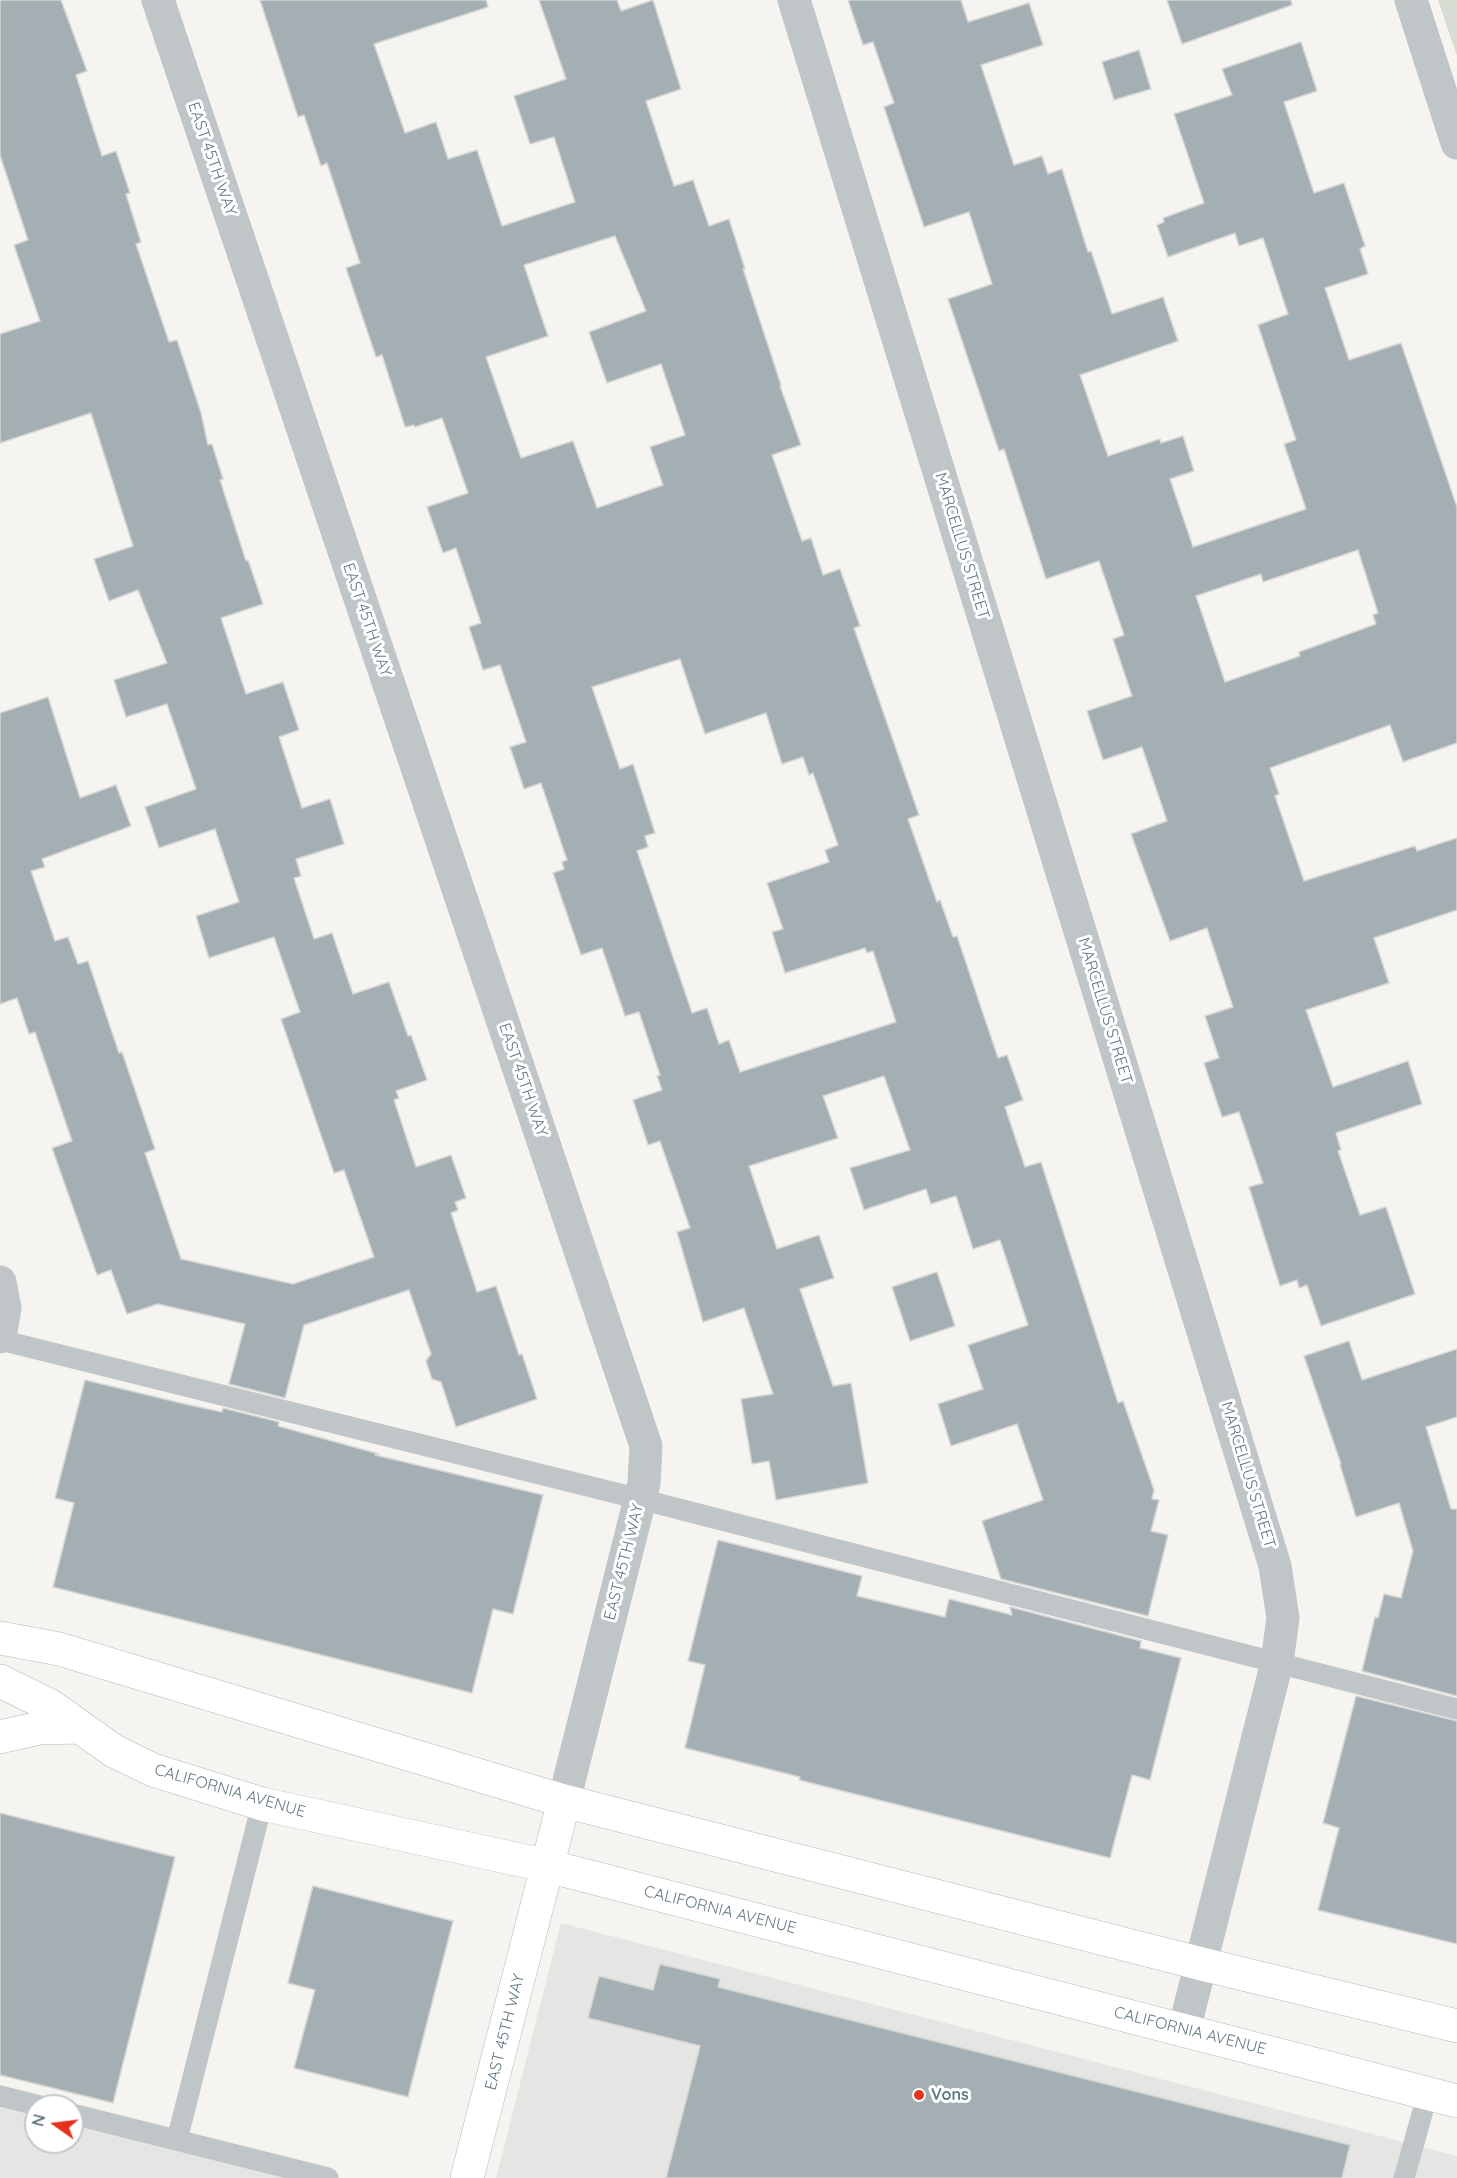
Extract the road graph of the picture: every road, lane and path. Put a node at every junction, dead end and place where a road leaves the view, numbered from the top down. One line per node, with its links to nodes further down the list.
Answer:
1 (158, 0): 7 (street, EAST 45TH WAY)
2 (794, 0): 9 (street, MARCELLUS STREET)
3 (1411, 0): 4 (street)
4 (1457, 143)
5 (0, 1282): 6 (street)
6 (0, 1338): 7 (lane)
7 (640, 1499): 9 (lane); 14 (street, EAST 45TH WAY)
8 (0, 1638): 14 (street)
9 (1277, 1662): 11 (lane); 17 (street, MARCELLUS STREET)
10 (0, 1681): 12 (street, CALIFORNIA AVENUE)
11 (1457, 1709)
12 (80, 1727): 13 (street); 15 (street, CALIFORNIA AVENUE)
13 (0, 1737)
14 (564, 1801): 16 (street, EAST 45TH WAY); 17 (street)
15 (262, 1804): 16 (street, CALIFORNIA AVENUE); 24 (lane)
16 (548, 1866): 19 (street, CALIFORNIA AVENUE); 26 (street, EAST 45TH WAY)
17 (1202, 1964): 18 (street); 19 (street, MARCELLUS STREET)
18 (1457, 2026)
19 (1184, 2030): 21 (street, CALIFORNIA AVENUE)
20 (0, 2096): 22 (lane)
21 (1442, 2097): 27 (lane)
22 (24, 2102)
23 (84, 2117): 24 (lane)
24 (177, 2140): 25 (lane)
25 (328, 2178)
26 (467, 2178)
27 (1404, 2178)

